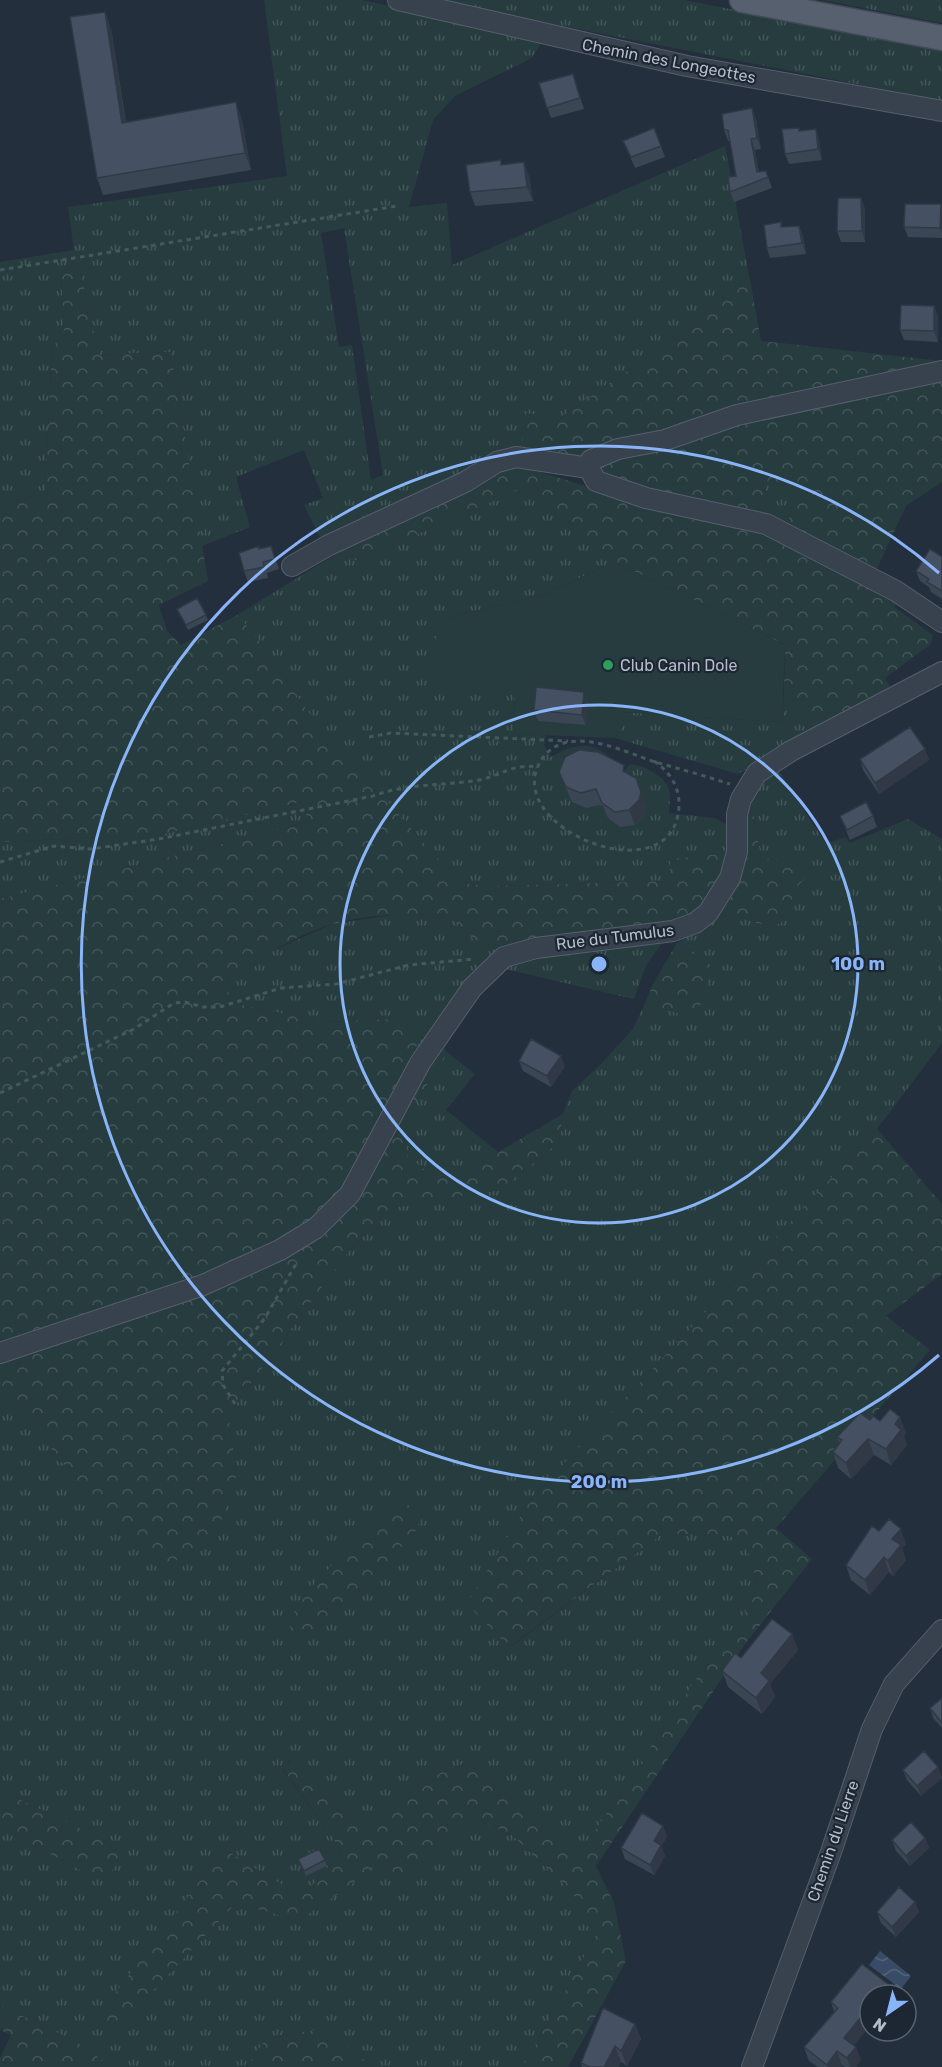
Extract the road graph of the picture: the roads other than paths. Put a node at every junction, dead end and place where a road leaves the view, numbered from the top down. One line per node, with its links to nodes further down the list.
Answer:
1 (398, 0): 4 (street, Chemin des Longeottes)
2 (742, 0): 3 (main road)
3 (942, 38)
4 (942, 111)
5 (942, 371): 6 (street)
6 (589, 468): 7 (street); 8 (street)
7 (292, 566)
8 (942, 622)
9 (942, 672): 10 (street, Rue du Tumulus)
10 (0, 1353)
11 (942, 1630): 12 (street, Chemin du Lierre)
12 (752, 2067)

